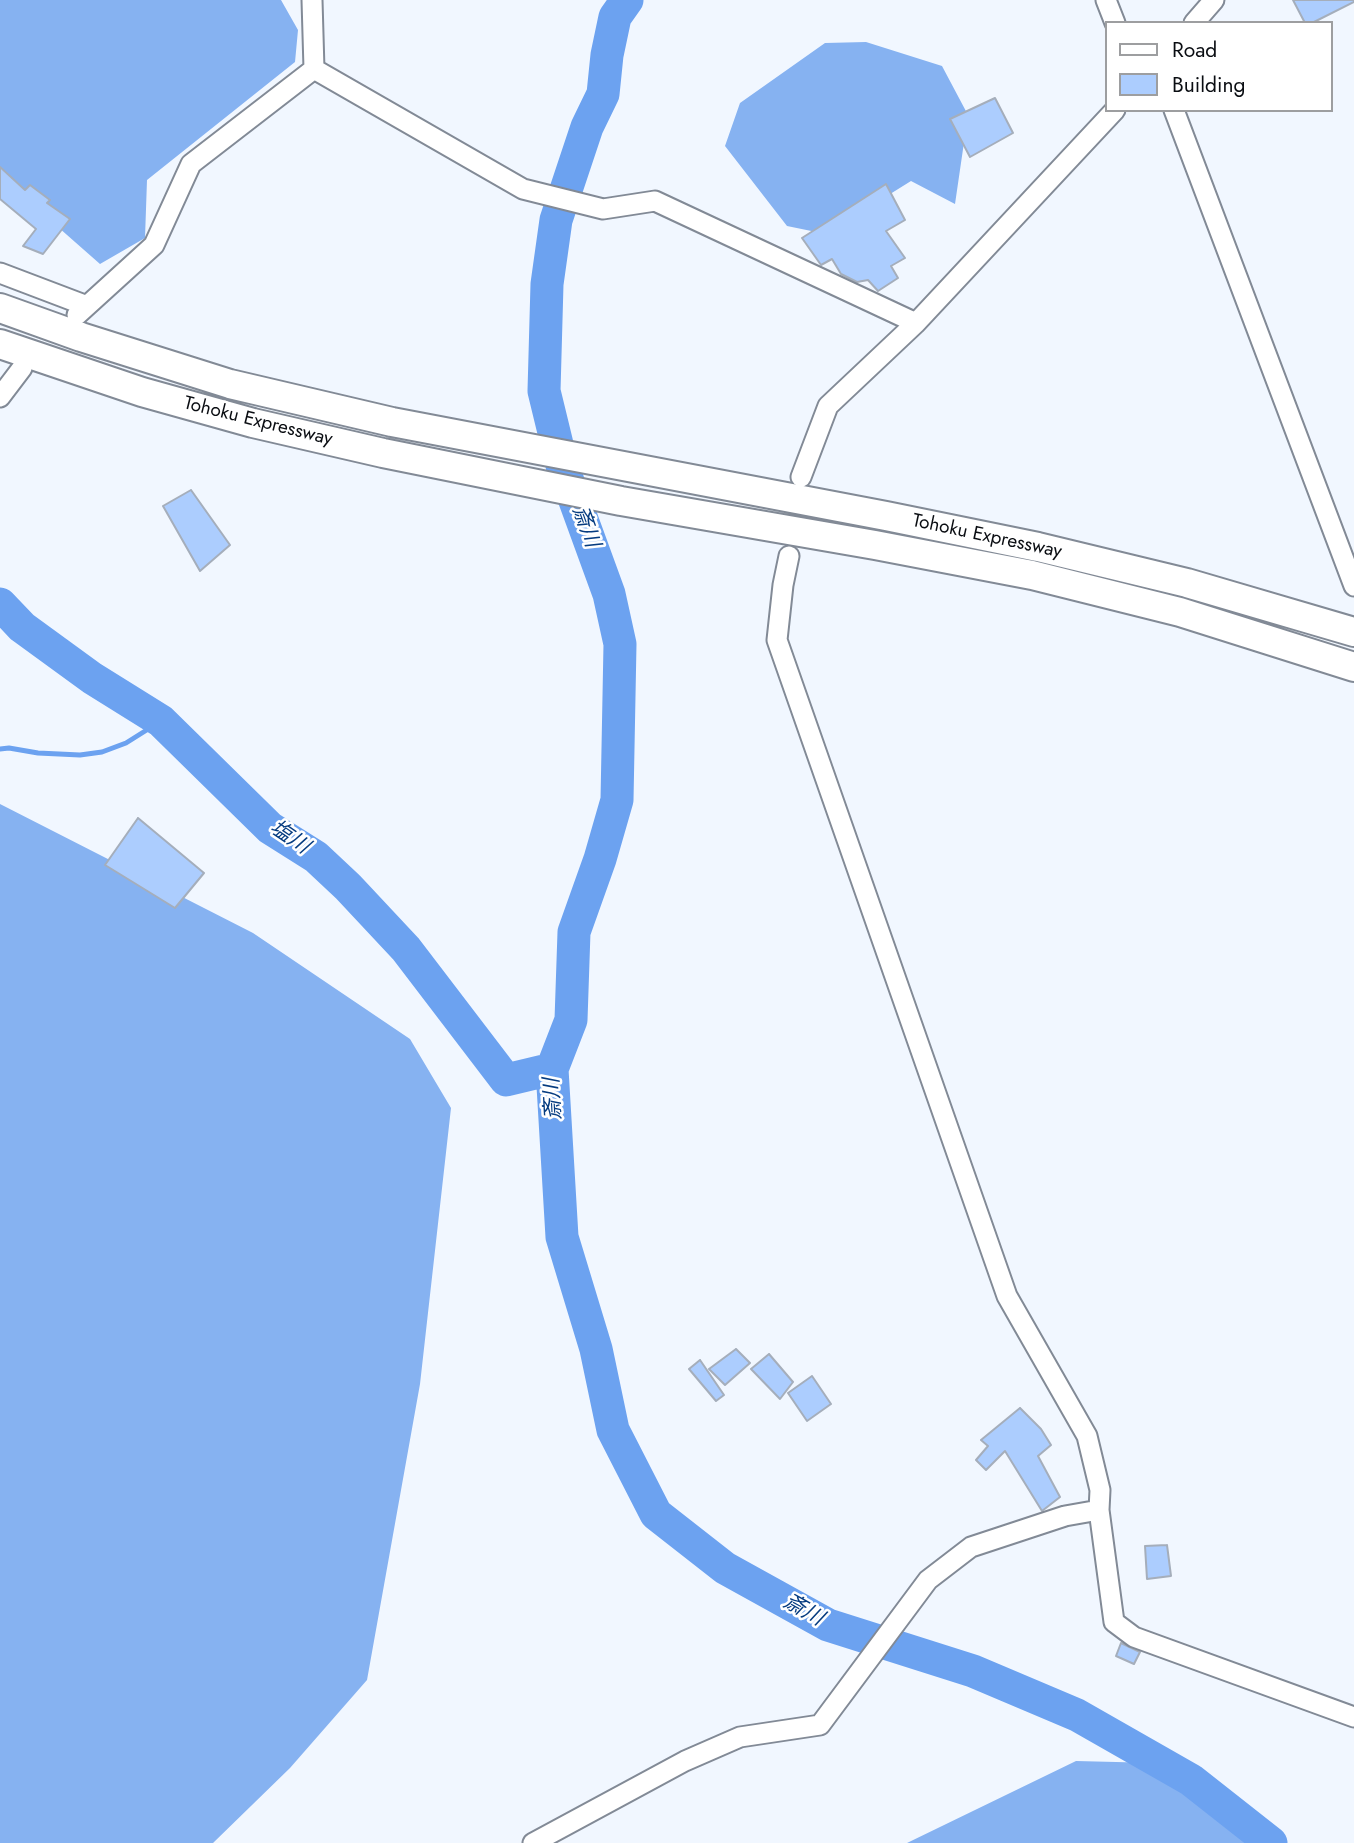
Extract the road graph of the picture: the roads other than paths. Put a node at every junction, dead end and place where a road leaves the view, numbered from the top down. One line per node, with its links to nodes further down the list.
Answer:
1 (312, 0): 6 (street)
2 (1106, 0): 4 (street)
3 (1214, 0): 5 (street)
4 (1114, 21)
5 (1196, 21)
6 (314, 69): 9 (street); 11 (street)
7 (1113, 112): 11 (street)
8 (1175, 112): 17 (street)
9 (0, 273)
10 (0, 308): 18 (highway, Tohoku Expressway)
11 (916, 323): 15 (street)
12 (0, 344): 19 (highway, Tohoku Expressway)
13 (22, 368): 14 (street)
14 (0, 397)
15 (802, 477)
16 (789, 556): 20 (street)
17 (1354, 586)
18 (1354, 632)
19 (1354, 667)
20 (1099, 1510): 21 (street); 22 (street)
21 (1354, 1717)
22 (533, 1843)

